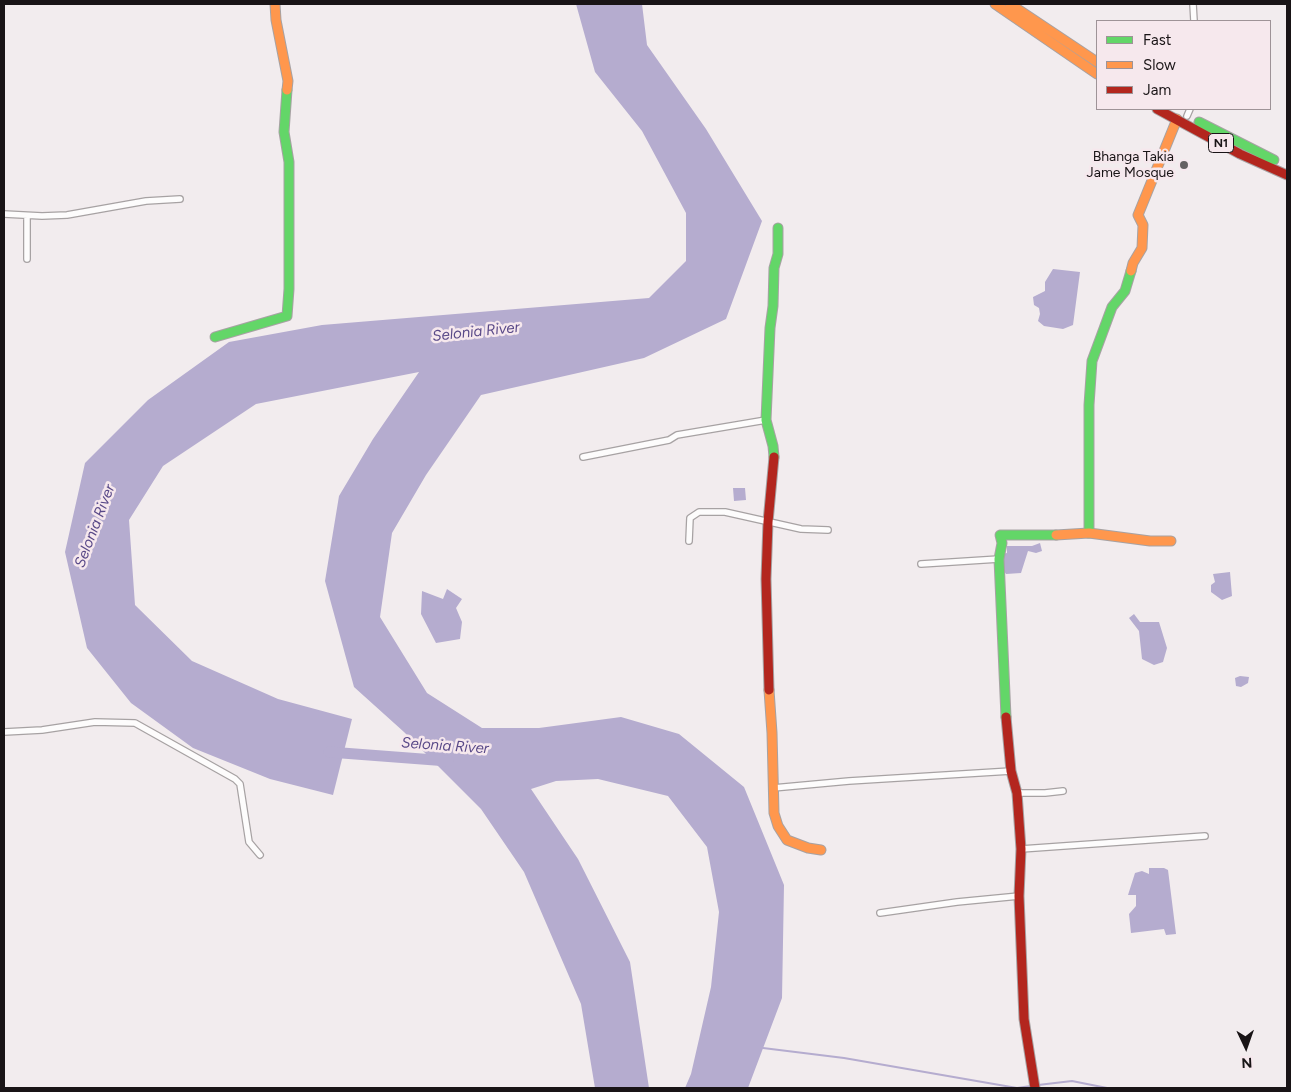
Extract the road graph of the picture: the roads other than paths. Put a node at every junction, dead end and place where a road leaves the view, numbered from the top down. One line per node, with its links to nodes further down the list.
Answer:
1 (275, 4): 18 (main road)
2 (995, 4): 7 (main road)
3 (1010, 4): 6 (main road)
4 (1193, 4): 5 (street)
5 (1194, 20)
6 (1096, 61)
7 (1096, 73)
8 (1159, 110): 10 (main road, N1)
9 (1188, 112): 11 (main road, N1)
10 (1177, 119): 12 (main road, N1); 23 (main road)
11 (1287, 167)
12 (1287, 175)
13 (180, 199): 15 (street)
14 (4, 214): 15 (street)
15 (27, 216): 17 (street)
16 (778, 228): 19 (main road)
17 (28, 259)
18 (215, 338)
19 (766, 420): 20 (street); 21 (main road)
20 (583, 457)
21 (768, 522): 22 (street); 24 (street); 30 (main road)
22 (828, 530)
23 (1089, 533): 25 (main road); 26 (main road)
24 (689, 541)
25 (1172, 541)
26 (999, 559): 27 (street); 29 (main road)
27 (921, 564)
28 (4, 732): 36 (street)
29 (1011, 771): 30 (street); 32 (main road)
30 (773, 788): 35 (main road)
31 (1063, 791): 32 (street)
32 (1017, 793): 34 (main road)
33 (1205, 836): 34 (street)
34 (1021, 849): 37 (main road)
35 (822, 850)
36 (260, 855)
37 (1019, 896): 38 (street); 39 (main road)
38 (880, 913)
39 (1034, 1088)

